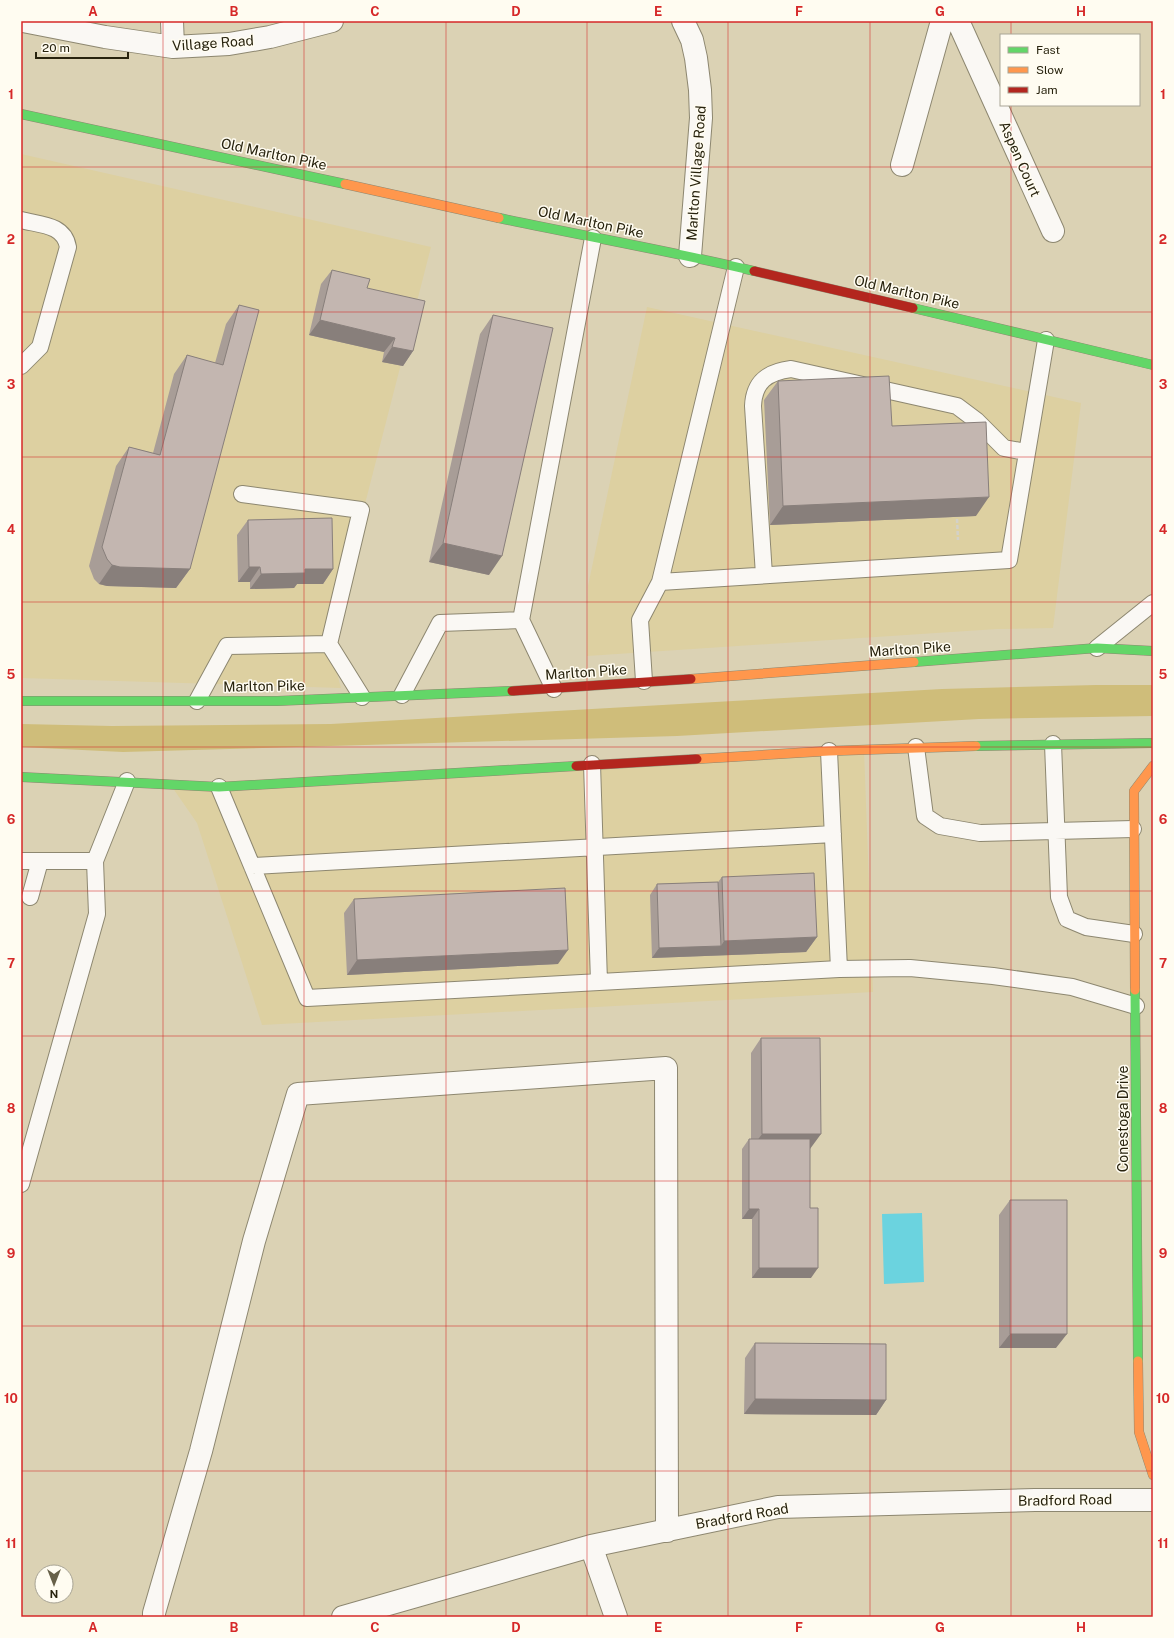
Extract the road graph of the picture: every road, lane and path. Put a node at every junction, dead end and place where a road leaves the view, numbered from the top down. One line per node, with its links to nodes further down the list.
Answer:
1 (23, 21): 7 (street, Village Road)
2 (172, 21): 7 (street)
3 (332, 21): 7 (street, Village Road)
4 (683, 21): 13 (street, Marlton Village Road)
5 (942, 21): 9 (street)
6 (958, 21): 11 (street, Aspen Court)
7 (173, 47)
8 (21, 114): 12 (main road, Old Marlton Pike)
9 (902, 165)
10 (21, 220): 17 (lane)
11 (1053, 231)
12 (593, 238): 13 (main road, Old Marlton Pike); 23 (lane)
13 (690, 256): 14 (main road, Old Marlton Pike)
14 (736, 267): 15 (main road, Old Marlton Pike); 21 (lane)
15 (1046, 340): 16 (main road, Old Marlton Pike); 18 (lane)
16 (1153, 365)
17 (21, 366)
18 (1026, 452): 20 (lane); 20 (lane)
19 (242, 494): 24 (lane)
20 (764, 576): 21 (lane)
21 (660, 582): 27 (lane)
22 (1153, 603): 25 (lane)
23 (521, 620): 28 (lane); 29 (lane)
24 (329, 644): 30 (lane); 31 (lane)
25 (1097, 648): 26 (main road, Marlton Pike); 27 (main road, Marlton Pike)
26 (1153, 651)
27 (644, 681): 28 (main road, Marlton Pike)
28 (554, 689): 29 (main road, Marlton Pike)
29 (402, 695): 30 (main road, Marlton Pike)
30 (362, 697): 31 (main road, Marlton Pike)
31 (197, 700): 32 (main road, Marlton Pike)
32 (21, 701)
33 (1153, 743): 34 (main road)
34 (1053, 744): 35 (main road); 43 (lane)
35 (916, 747): 36 (main road); 43 (lane)
36 (829, 751): 37 (main road); 44 (lane)
37 (592, 764): 41 (main road); 45 (lane)
38 (1153, 766): 42 (main road, Conestoga Drive)
39 (21, 777): 40 (main road)
40 (127, 781): 41 (main road); 48 (lane)
41 (219, 787): 49 (lane)
42 (1133, 829): 43 (lane); 51 (main road, Conestoga Drive)
43 (1056, 831): 51 (lane)
44 (833, 834): 45 (lane); 52 (lane)
45 (594, 848): 49 (lane); 53 (lane)
46 (21, 861): 47 (lane)
47 (40, 861): 48 (lane); 50 (lane)
48 (95, 861): 57 (lane)
49 (252, 866): 53 (lane)
50 (30, 897)
51 (1134, 934): 54 (main road, Conestoga Drive)
52 (840, 968): 53 (lane); 54 (lane)
53 (599, 982)
54 (1136, 1006): 55 (main road, Conestoga Drive)
55 (1136, 1029): 56 (main road); 58 (main road, Conestoga Drive)
56 (1147, 1029)
57 (21, 1184)
58 (1153, 1475)
59 (1153, 1500): 60 (street, Bradford Road)
60 (667, 1531): 61 (street, Bradford Road); 62 (street)
61 (591, 1546): 63 (street, Bradford Road); 64 (street)
62 (154, 1617)
63 (343, 1617)
64 (616, 1617)

